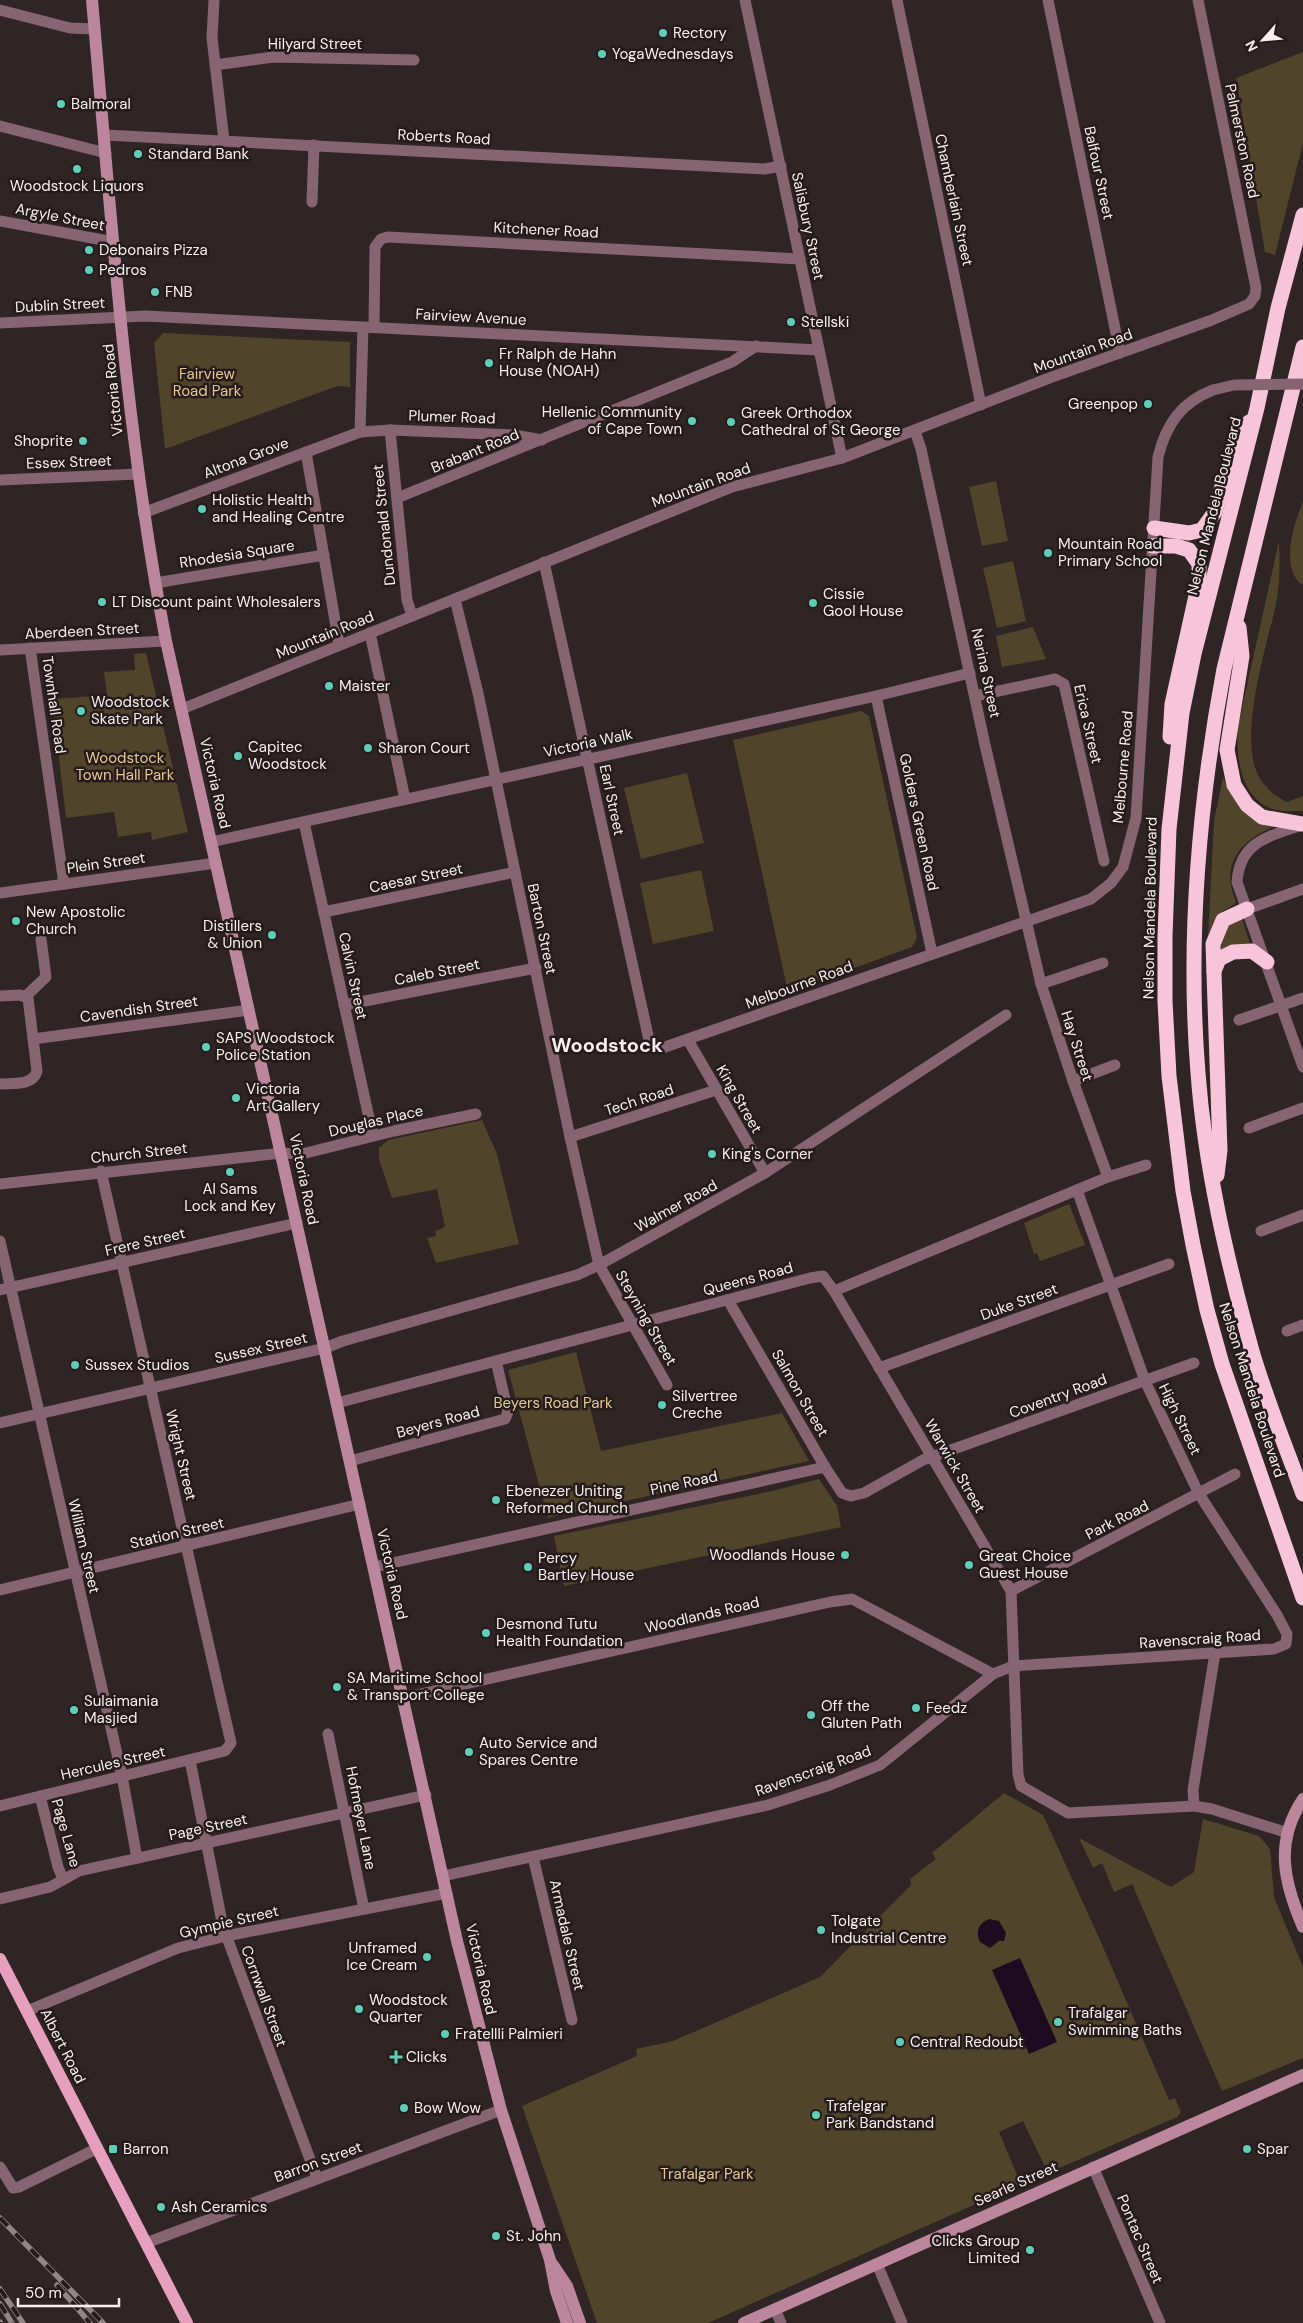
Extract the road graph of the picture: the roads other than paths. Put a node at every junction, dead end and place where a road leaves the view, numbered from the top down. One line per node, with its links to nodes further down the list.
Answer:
1 (92, 0): 8 (main road, Victoria Road)
2 (214, 0): 10 (street)
3 (745, 0): 16 (street, Salisbury Street)
4 (897, 0): 31 (street, Chamberlain Street)
5 (1048, 0): 29 (street, Balfour Street)
6 (1198, 0): 22 (street, Palmerston Road)
7 (1, 7): 8 (street)
8 (95, 29): 12 (main road, Victoria Road)
9 (414, 60): 10 (street, Hilyard Street)
10 (215, 65): 13 (street)
11 (0, 126): 15 (street)
12 (104, 134): 13 (street, Roberts Road); 15 (main road, Victoria Road)
13 (224, 140): 14 (street, Roberts Road)
14 (314, 144): 16 (street, Roberts Road); 17 (street)
15 (106, 153): 20 (main road, Victoria Road)
16 (781, 166): 21 (street, Salisbury Street)
17 (312, 202)
18 (1303, 215): 32 (highway, Nelson Mandela Boulevard)
19 (0, 221): 20 (street, Argyle Street)
20 (114, 242): 23 (main road, Victoria Road)
21 (800, 259): 25 (street, Kitchener Road); 28 (street, Salisbury Street)
22 (1256, 288): 29 (street, Mountain Road)
23 (121, 317): 24 (street, Dublin Street); 25 (street, Fairview Avenue); 39 (main road, Victoria Road)
24 (0, 323)
25 (369, 327): 26 (street, Fairview Avenue); 35 (street)
26 (756, 346): 28 (street, Fairview Avenue); 36 (street, Brabant Road)
27 (1303, 347): 50 (highway, Nelson Mandela Boulevard)
28 (819, 350): 38 (street, Salisbury Street)
29 (1120, 353): 31 (street, Mountain Road)
30 (1303, 384): 43 (street, Melbourne Road, bridge)
31 (981, 405): 34 (street, Mountain Road)
32 (1257, 408): 43 (highway); 65 (highway, Nelson Mandela Boulevard)
33 (390, 430): 35 (street, Plumer Road); 36 (street, Plumer Road); 41 (street, Dundonald Street)
34 (915, 431): 38 (street, Mountain Road); 56 (street, Nerina Street)
35 (360, 432): 37 (street, Altona Grove)
36 (542, 440): 41 (street, Brabant Road)
37 (306, 452): 42 (street, Altona Grove); 45 (street)
38 (842, 458): 46 (street, Mountain Road)
39 (139, 474): 40 (street, Essex Street); 42 (main road, Victoria Road)
40 (0, 480)
41 (397, 498): 49 (street, Dundonald Street)
42 (143, 512): 47 (main road, Victoria Road)
43 (1154, 528): 44 (street, Melbourne Road)
44 (1152, 546): 65 (highway); 75 (street, Melbourne Road)
45 (324, 555): 47 (street, Rhodesia Square); 53 (street)
46 (544, 562): 48 (street, Mountain Road); 60 (street, Earl Street)
47 (155, 583): 52 (main road, Victoria Road)
48 (455, 598): 49 (street, Mountain Road); 61 (street, Barton Street)
49 (412, 616): 51 (street, Mountain Road)
50 (1238, 618): 64 (highway); 111 (highway, Nelson Mandela Boulevard)
51 (370, 633): 53 (street, Mountain Road); 62 (street)
52 (166, 641): 54 (street, Aberdeen Street); 59 (main road, Victoria Road)
53 (339, 644): 59 (street, Mountain Road)
54 (30, 648): 55 (street, Aberdeen Street); 70 (street, Townhall Road)
55 (0, 650)
56 (970, 673): 57 (street, Victoria Walk); 58 (street, Nerina Street)
57 (876, 696): 60 (street, Victoria Walk); 77 (street, Golders Green Road)
58 (975, 696): 67 (street, Erica Street); 75 (street, Nerina Street)
59 (182, 709): 66 (main road, Victoria Road)
60 (588, 758): 61 (street, Victoria Walk); 93 (street, Earl Street)
61 (495, 779): 62 (street, Victoria Walk); 69 (street, Barton Street)
62 (405, 799): 63 (street, Victoria Walk)
63 (304, 822): 66 (street, Victoria Walk); 74 (street, Calvin Street)
64 (1303, 824): 73 (street)
65 (1169, 828): 149 (highway, Nelson Mandela Boulevard)
66 (212, 842): 68 (main road, Victoria Road)
67 (1104, 861)
68 (216, 863): 70 (street, Plein Street); 88 (main road, Victoria Road)
69 (514, 872): 74 (street, Caesar Street); 80 (street, Barton Street)
70 (64, 884): 72 (street, Plein Street)
71 (1303, 889): 73 (street)
72 (0, 893)
73 (1247, 909): 78 (street); 81 (highway)
74 (324, 912): 86 (street, Calvin Street)
75 (1026, 922): 77 (street, Melbourne Road); 82 (street, Hay Street)
76 (41, 939): 84 (street)
77 (932, 953): 92 (street, Melbourne Road)
78 (1267, 962): 81 (highway); 87 (street)
79 (1103, 963): 82 (street)
80 (536, 968): 86 (street, Caleb Street); 103 (street, Barton Street)
81 (1214, 971): 111 (highway)
82 (1041, 984): 96 (street, Hay Street)
83 (0, 996): 84 (street)
84 (26, 996): 91 (street)
85 (1303, 998): 87 (street)
86 (344, 1005): 102 (street, Calvin Street)
87 (1282, 1005): 90 (street); 95 (street)
88 (249, 1010): 91 (street, Cavendish Street); 104 (main road, Victoria Road)
89 (1006, 1015): 107 (street, Walmer Road)
90 (1239, 1020)
91 (33, 1039): 97 (street)
92 (688, 1040): 93 (street, Melbourne Road); 98 (street, King Street)
93 (650, 1044)
94 (1115, 1065): 96 (street)
95 (1303, 1067)
96 (1073, 1081): 108 (street, Hay Street)
97 (0, 1084)
98 (716, 1090): 103 (street, Tech Road); 107 (street, King Street)
99 (1303, 1108): 101 (street)
100 (476, 1114): 102 (street, Douglas Place)
101 (1249, 1128)
102 (373, 1136): 104 (street, Douglas Place)
103 (570, 1137): 118 (street, Barton Street)
104 (282, 1153): 106 (street, Church Street); 113 (main road, Victoria Road)
105 (1146, 1165): 108 (street)
106 (101, 1172): 109 (street, Church Street); 116 (street, Wright Street)
107 (765, 1173): 118 (street, Walmer Road)
108 (1108, 1177): 110 (street)
109 (0, 1184)
110 (1077, 1190): 119 (street, High Street); 121 (street)
111 (1214, 1191): 141 (highway, Nelson Mandela Boulevard)
112 (1303, 1215): 114 (street)
113 (297, 1223): 116 (street, Frere Street); 126 (main road, Victoria Road)
114 (1261, 1230)
115 (0, 1241): 120 (street, William Street)
116 (122, 1262): 120 (street, Frere Street); 132 (street, Wright Street)
117 (1169, 1264): 119 (street, Duke Street)
118 (599, 1266): 124 (street, Steyning Street); 126 (street, Walmer Road)
119 (1111, 1285): 129 (street, Duke Street); 130 (street, High Street)
120 (5, 1289): 134 (street, William Street)
121 (834, 1292): 122 (street, Queens Road); 129 (street, Warwick Street)
122 (728, 1300): 124 (street, Queens Road); 138 (street, Salmon Street)
123 (1303, 1325): 125 (street)
124 (633, 1326): 127 (street, Queens Road); 131 (street, Steyning Street)
125 (1287, 1331)
126 (325, 1348): 132 (street, Sussex Street); 133 (main road, Victoria Road)
127 (496, 1362): 133 (street, Queens Road); 137 (street, Beyers Road)
128 (1194, 1363): 130 (street, Coventry Road)
129 (879, 1368): 136 (street, Warwick Street)
130 (1145, 1382): 136 (street, Coventry Road); 140 (street, High Street)
131 (667, 1385)
132 (151, 1389): 134 (street, Sussex Street); 144 (street, Wright Street)
133 (337, 1403): 137 (main road, Victoria Road)
134 (39, 1414): 135 (street, Sussex Street); 146 (street, William Street)
135 (0, 1423)
136 (932, 1457): 142 (street, Coventry Road); 148 (street, Warwick Street)
137 (350, 1461): 143 (main road, Victoria Road)
138 (825, 1467): 142 (street, Salmon Street); 145 (street, Pine Road)
139 (1235, 1474): 140 (street, Park Road)
140 (1199, 1494): 148 (street, Park Road); 150 (street, High Street)
141 (1303, 1494)
142 (851, 1496)
143 (360, 1504): 144 (street, Station Street); 145 (main road, Victoria Road)
144 (186, 1546): 146 (street, Station Street); 156 (street, Wright Street)
145 (374, 1567): 154 (main road, Victoria Road)
146 (74, 1573): 147 (street, Station Street); 158 (street, William Street)
147 (0, 1590)
148 (1011, 1590): 152 (street, Warwick Street)
149 (1303, 1598)
150 (1286, 1644): 151 (street, Ravenscraig Road)
151 (1215, 1653): 152 (street, Ravenscraig Road); 163 (street)
152 (1013, 1666): 153 (street, Ravenscraig Road); 163 (street, Warwick Street)
153 (992, 1674): 154 (street, Woodlands Road); 167 (street, Ravenscraig Road)
154 (404, 1698): 159 (main road, Victoria Road)
155 (328, 1734): 164 (street, Hofmeyer Lane)
156 (230, 1745): 157 (street, Hercules Street)
157 (190, 1760): 158 (street, Hercules Street); 166 (street, Cornwall Street)
158 (122, 1776): 160 (street, Hercules Street); 168 (street, William Street)
159 (426, 1795): 164 (street, Page Street); 169 (main road, Victoria Road)
160 (40, 1796): 162 (street, Hercules Street); 170 (street, Page Lane)
161 (1303, 1799): 165 (main road)
162 (0, 1806)
163 (1194, 1806): 165 (street, Warwick Street)
164 (346, 1813): 166 (street, Page Street); 173 (street, Hofmeyer Lane)
165 (1288, 1832): 174 (main road)
166 (206, 1842): 168 (street, Page Street); 175 (street, Cornwall Street)
167 (533, 1856): 169 (street, Ravenscraig Road); 178 (street, Armadale Street)
168 (137, 1858): 170 (street, Page Street)
169 (443, 1876): 171 (main road, Victoria Road)
170 (63, 1879): 172 (street, Page Street)
171 (447, 1893): 173 (street, Gympie Street); 180 (main road, Victoria Road)
172 (0, 1899)
173 (364, 1909): 175 (street, Gympie Street)
174 (1303, 1927)
175 (226, 1936): 177 (street, Gympie Street); 184 (street, Cornwall Street)
176 (0, 1959): 177 (main road, Albert Road)
177 (27, 2011): 181 (main road, Albert Road)
178 (572, 2020)
179 (1303, 2075): 183 (main road, Searle Street)
180 (501, 2110): 184 (street, Barron Street); 186 (main road, Victoria Road)
181 (96, 2149): 182 (street); 185 (main road, Albert Road)
182 (0, 2167)
183 (1093, 2168): 187 (main road, Searle Street); 195 (street, Pontac Street)
184 (316, 2178): 185 (street, Barron Street)
185 (146, 2242): 189 (main road, Albert Road)
186 (550, 2260): 190 (main road, Victoria Road); 191 (main road, Victoria Road)
187 (877, 2264): 188 (main road, Searle Street); 194 (street)
188 (775, 2309): 192 (main road, Searle Street); 193 (street)
189 (187, 2323)
190 (567, 2323)
191 (580, 2323)
192 (744, 2323)
193 (781, 2323)
194 (902, 2323)
195 (1160, 2323)

